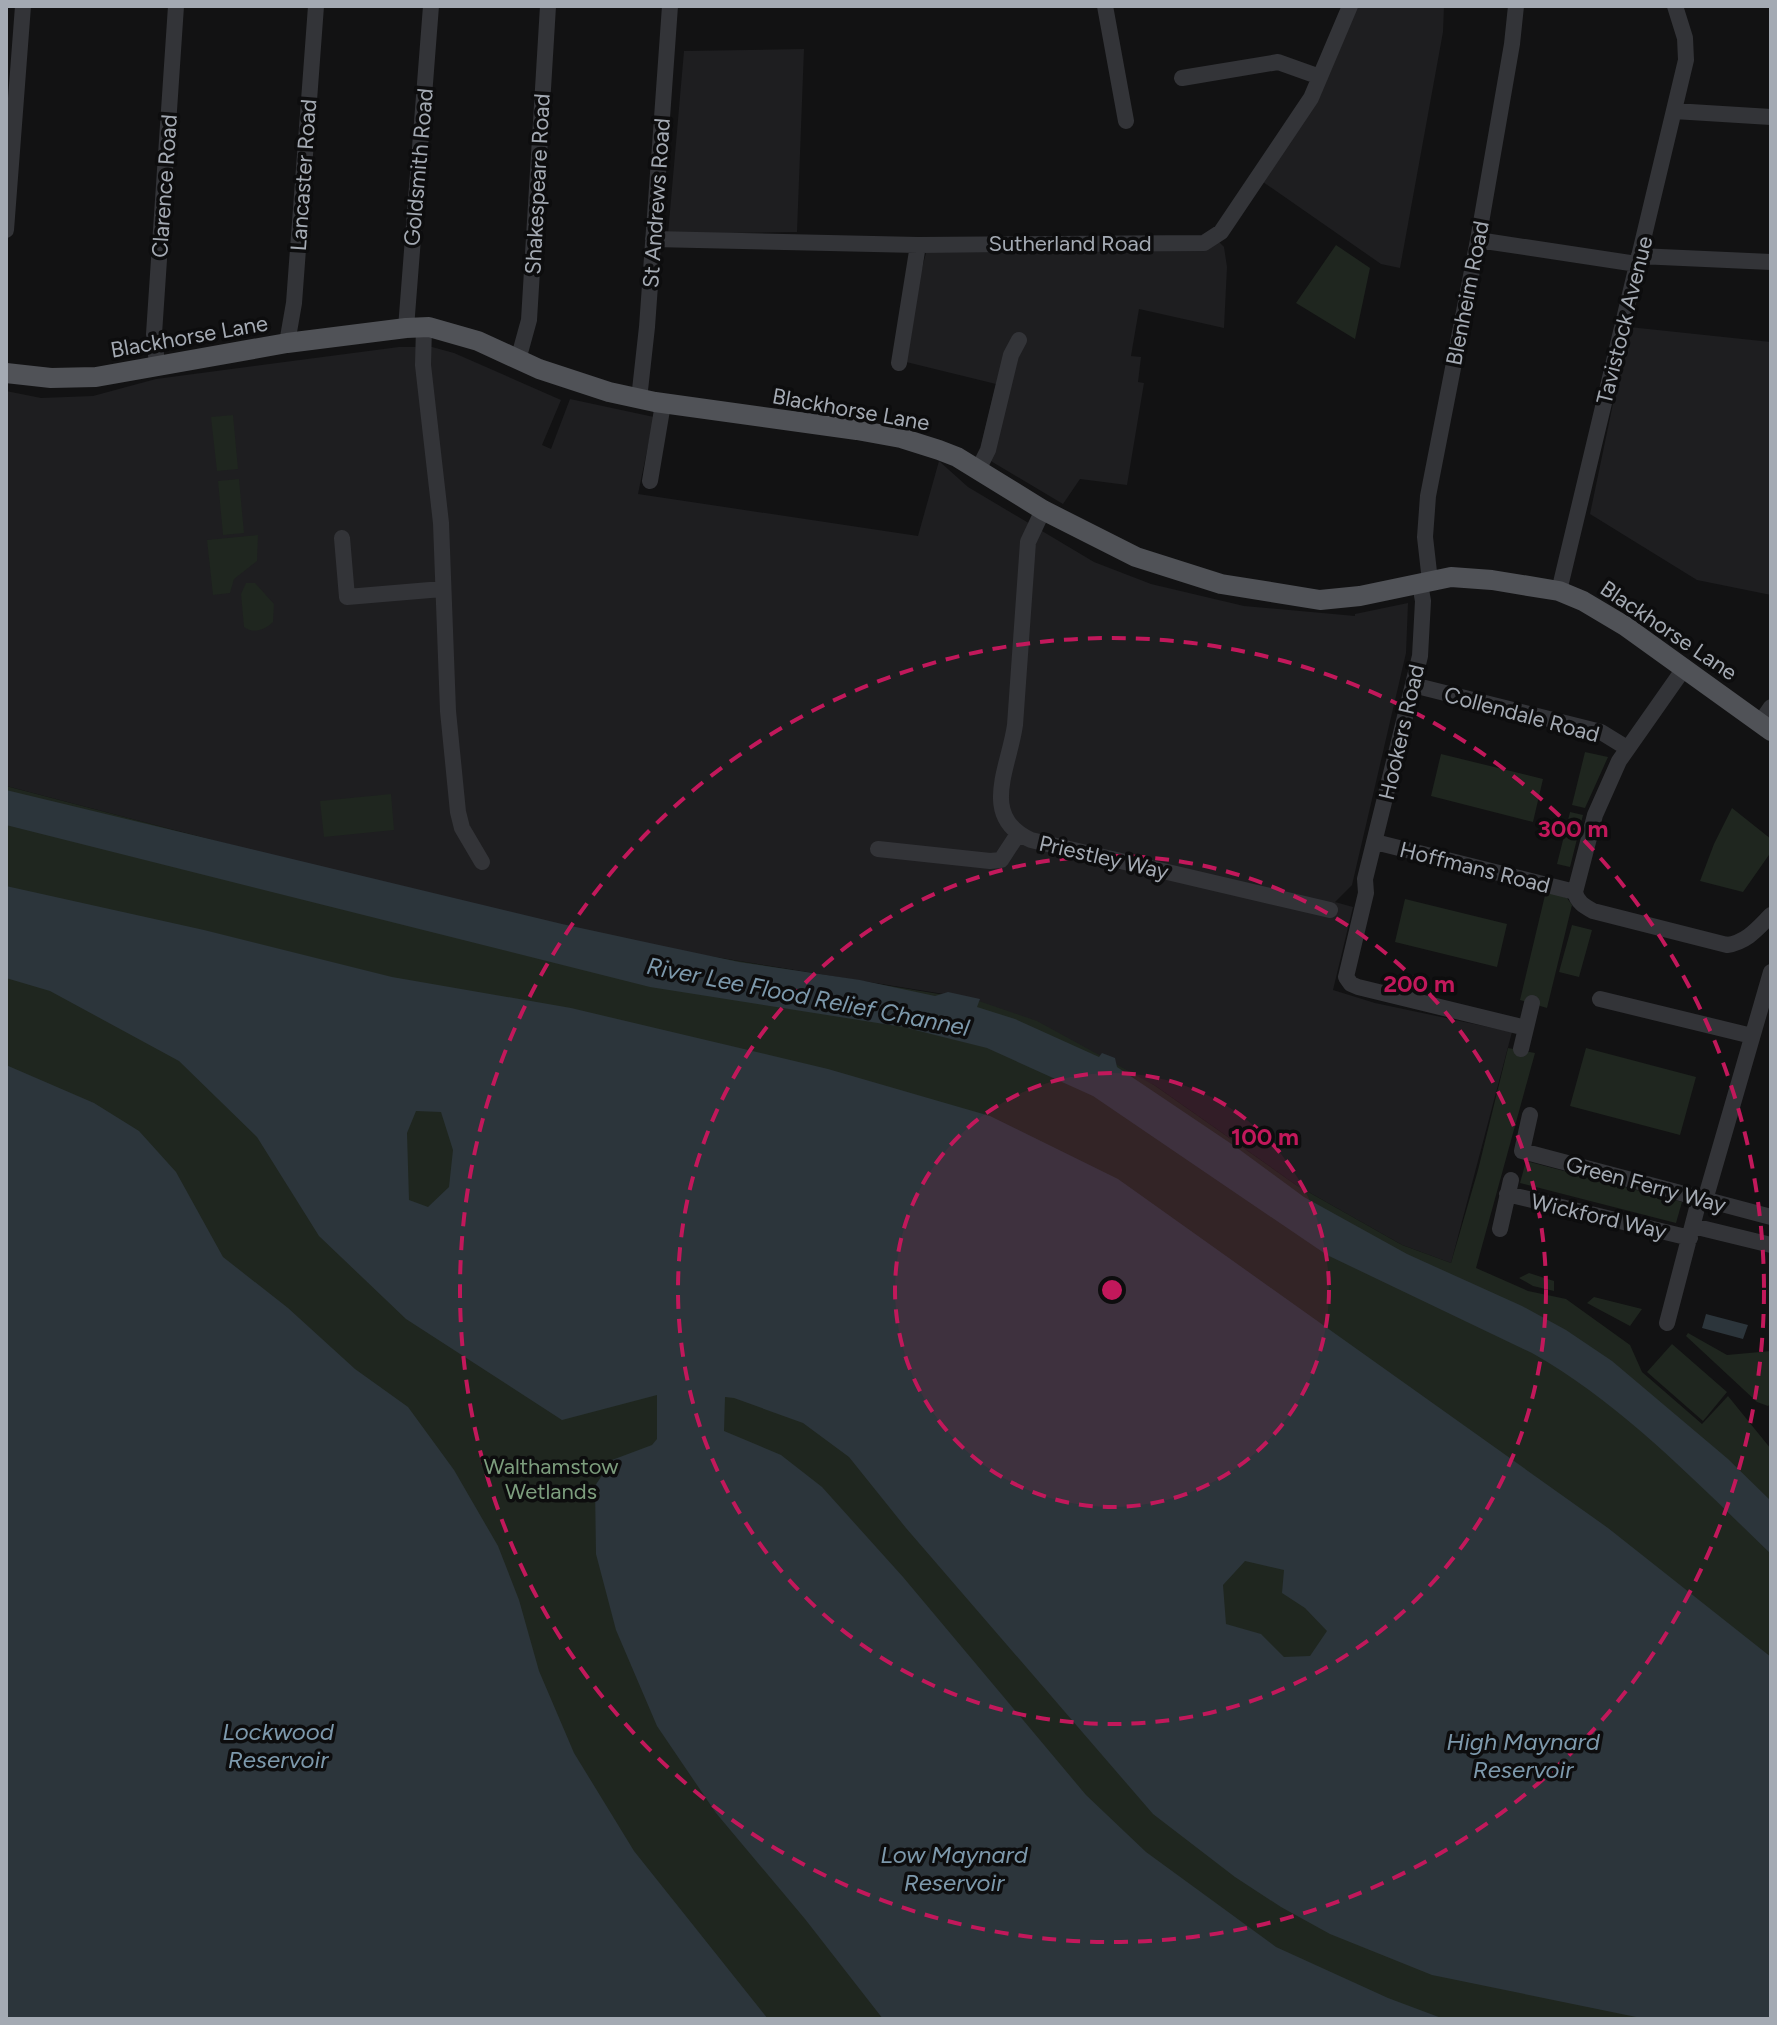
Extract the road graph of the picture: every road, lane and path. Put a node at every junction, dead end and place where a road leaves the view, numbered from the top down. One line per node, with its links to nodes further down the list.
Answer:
1 (23, 6): 16 (street)
2 (176, 6): 27 (street, Clarence Road)
3 (316, 6): 24 (street, Lancaster Road)
4 (431, 6): 22 (street, Goldsmith Road)
5 (548, 6): 25 (street, Shakespeare Road)
6 (670, 6): 17 (street, St Andrews Road)
7 (1105, 6): 15 (street)
8 (1350, 6): 11 (street, Sutherland Road)
9 (1516, 6): 18 (street, Blenheim Road)
10 (1675, 6): 13 (street, Tavistock Avenue)
11 (1320, 77): 12 (street); 19 (street, Sutherland Road)
12 (1182, 78)
13 (1674, 111): 14 (street); 20 (street, Tavistock Avenue)
14 (1771, 117)
15 (1126, 121)
16 (6, 230)
17 (653, 239): 19 (street, Sutherland Road); 29 (street, St Andrews Road)
18 (1478, 240): 20 (street); 35 (street, Blenheim Road)
19 (918, 245): 26 (street)
20 (1638, 260): 21 (street); 37 (street, Tavistock Avenue)
21 (1771, 262)
22 (415, 327): 24 (main road, Blackhorse Lane); 25 (main road, Blackhorse Lane); 36 (street, Goldsmith Road)
23 (1019, 340): 31 (street)
24 (287, 343): 27 (main road, Blackhorse Lane)
25 (518, 360): 29 (main road, Blackhorse Lane)
26 (899, 363)
27 (157, 365): 28 (main road, Blackhorse Lane)
28 (6, 373)
29 (639, 399): 30 (main road, Blackhorse Lane)
30 (663, 404): 31 (main road, Blackhorse Lane); 32 (street)
31 (978, 470): 33 (main road, Blackhorse Lane)
32 (650, 481)
33 (1043, 510): 35 (main road, Blackhorse Lane); 42 (street, Priestley Way)
34 (342, 538): 36 (street)
35 (1425, 582): 37 (main road, Blackhorse Lane); 39 (street, Hookers Road)
36 (442, 589): 45 (street, Goldsmith Road)
37 (1559, 591): 38 (main road, Blackhorse Lane)
38 (1685, 667): 40 (main road, Blackhorse Lane); 41 (street)
39 (1413, 685): 41 (street, Collendale Road); 43 (street, Hookers Road)
40 (1767, 720)
41 (1627, 748): 46 (street)
42 (1018, 834): 44 (street); 47 (street, Priestley Way)
43 (1375, 842): 46 (street, Hoffmans Road); 52 (street, Hookers Road)
44 (878, 849)
45 (482, 862)
46 (1575, 892): 48 (street)
47 (1330, 910)
48 (1771, 915)
49 (1771, 972): 53 (street)
50 (1600, 999): 53 (street)
51 (1532, 1003): 52 (street)
52 (1526, 1028): 54 (street)
53 (1752, 1036): 56 (street)
54 (1521, 1049)
55 (1530, 1115): 56 (street, Green Ferry Way)
56 (1701, 1204): 57 (street, Green Ferry Way); 59 (street)
57 (1771, 1217)
58 (1500, 1229): 59 (street, Wickford Way)
59 (1692, 1232): 60 (street, Wickford Way); 61 (street)
60 (1771, 1245)
61 (1667, 1323)

